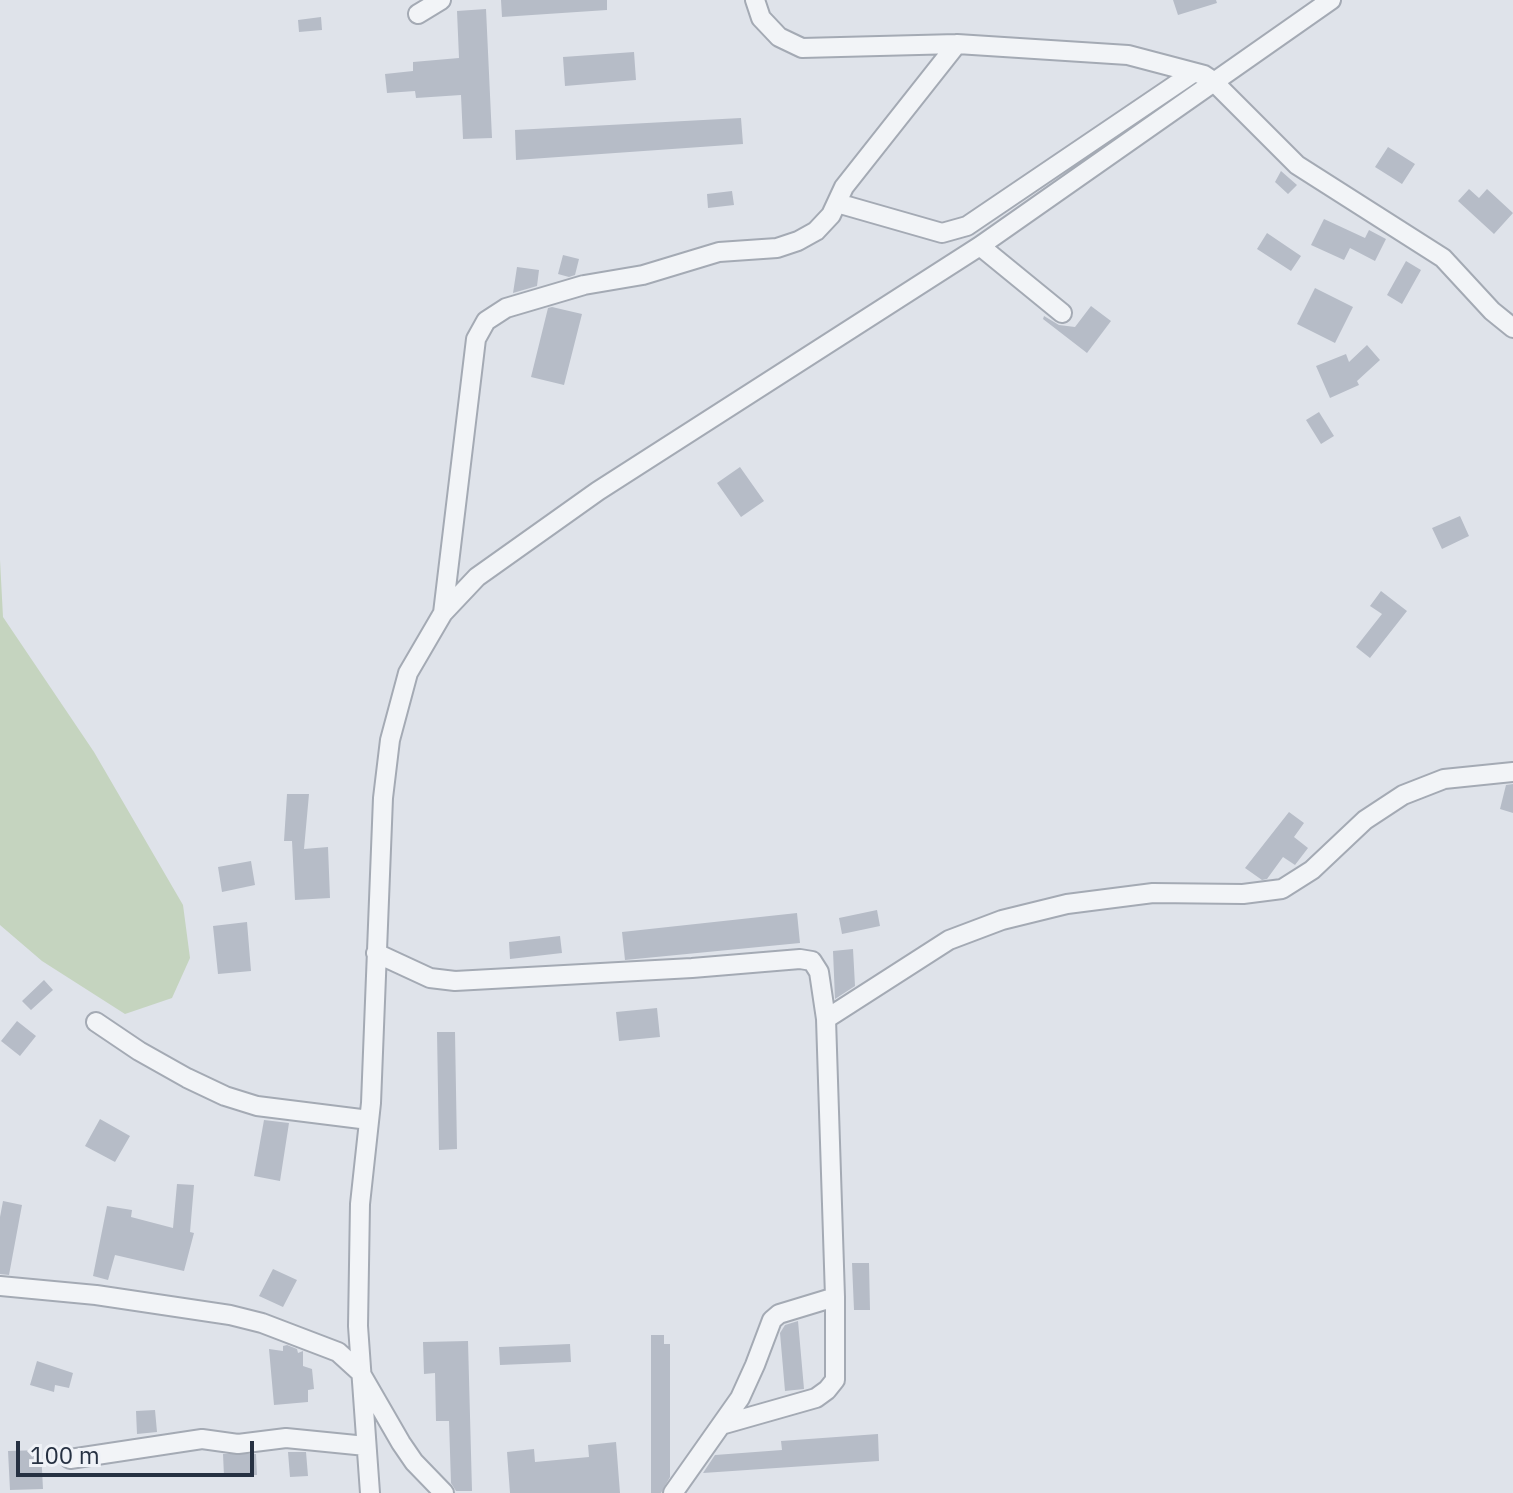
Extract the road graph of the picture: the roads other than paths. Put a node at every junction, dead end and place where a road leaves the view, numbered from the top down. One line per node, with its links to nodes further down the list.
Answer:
1 (441, 0): 4 (street)
2 (755, 0): 5 (street)
3 (1331, 0): 7 (street)
4 (418, 14)
5 (957, 44): 6 (street); 8 (street)
6 (1193, 73): 7 (street); 8 (street)
7 (1213, 81): 9 (street); 11 (street)
8 (837, 203): 12 (street)
9 (980, 246): 10 (street); 12 (street)
10 (1062, 313)
11 (1513, 328)
12 (443, 613): 14 (street)
13 (1513, 772): 15 (street)
14 (376, 953): 15 (street); 17 (street)
15 (826, 1019): 19 (street)
16 (96, 1022): 17 (street)
17 (369, 1120): 20 (street)
18 (0, 1286): 20 (street)
19 (835, 1297): 21 (street); 21 (street)
20 (360, 1372): 22 (street); 25 (street)
21 (721, 1425): 26 (street)
22 (366, 1446): 23 (street); 24 (street)
23 (70, 1459)
24 (370, 1493)
25 (444, 1493)
26 (673, 1493)

